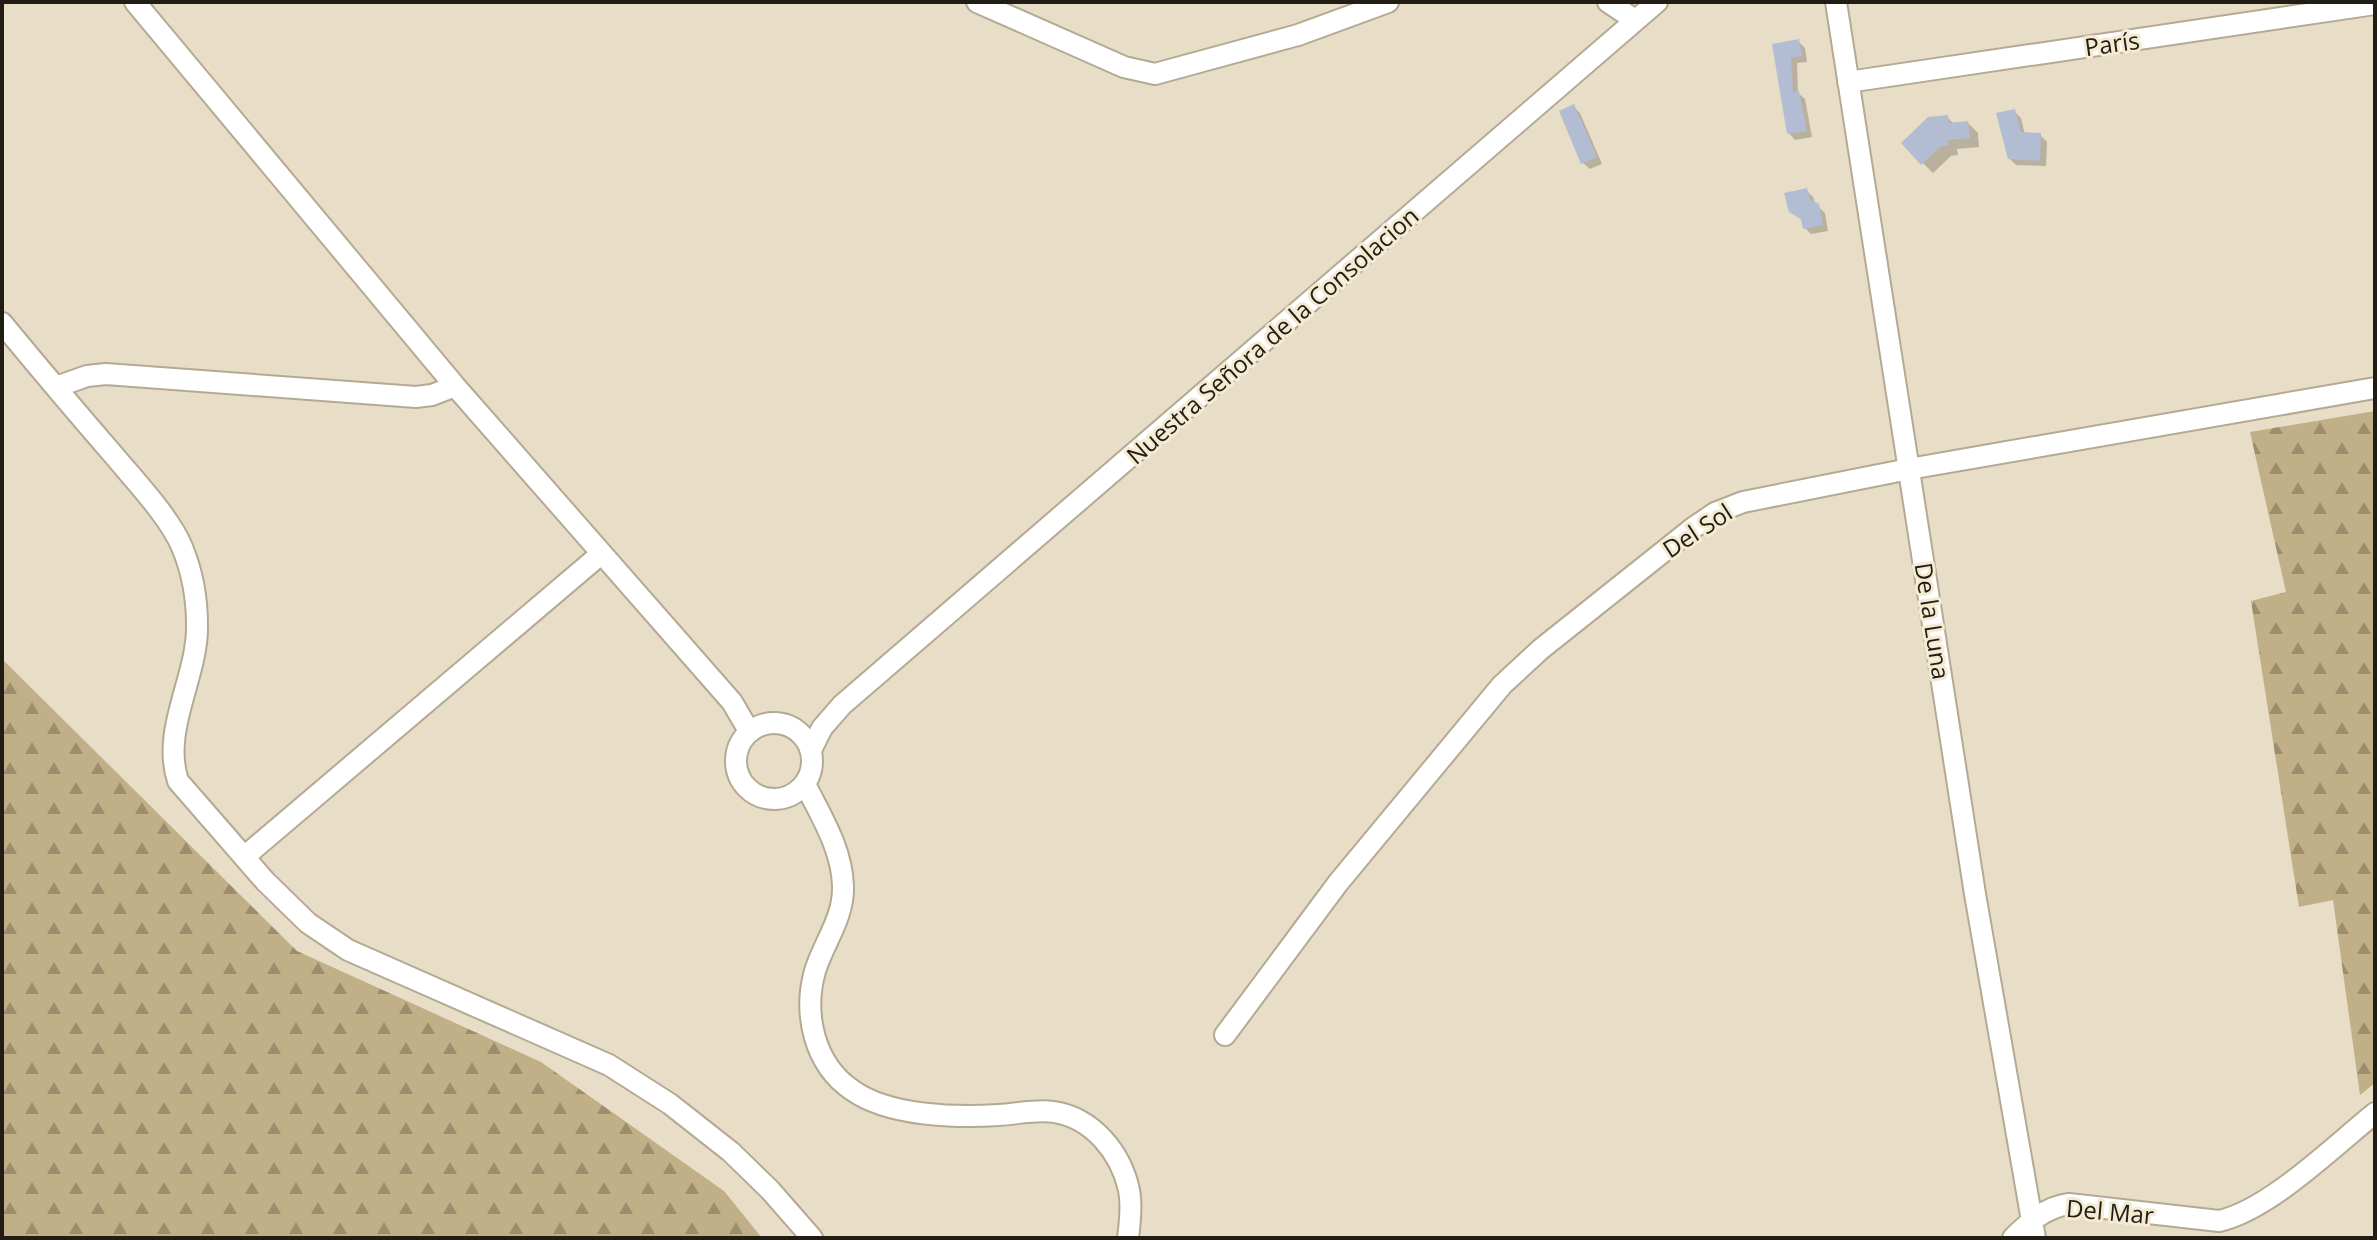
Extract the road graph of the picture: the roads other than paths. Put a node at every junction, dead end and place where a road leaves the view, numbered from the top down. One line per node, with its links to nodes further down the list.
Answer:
1 (135, 2): 11 (street)
2 (977, 2): 3 (street)
3 (1388, 2)
4 (1608, 2): 8 (street)
5 (1657, 2): 8 (street, Nuestra Señora de la Consolacion)
6 (1836, 2): 9 (street, De la Luna)
7 (2375, 4): 9 (street, París)
8 (1635, 20): 16 (street, Nuestra Señora de la Consolacion)
9 (1848, 82): 14 (street, De la Luna)
10 (2, 323): 12 (street)
11 (455, 386): 12 (street); 15 (street)
12 (56, 387): 21 (street)
13 (2375, 388): 14 (street, Del Sol)
14 (1909, 469): 22 (street, Del Sol); 24 (street, De la Luna)
15 (601, 554): 18 (street); 21 (street)
16 (842, 705): 17 (street); 19 (street)
17 (795, 729): 18 (street); 19 (street)
18 (749, 731): 20 (street)
19 (811, 750): 20 (street)
20 (805, 784): 26 (street)
21 (244, 857): 25 (street)
22 (1225, 1035)
23 (2375, 1113): 24 (street, Del Mar)
24 (2034, 1229): 27 (street, Del Mar)
25 (812, 1238)
26 (1128, 1238)
27 (2013, 1238)

